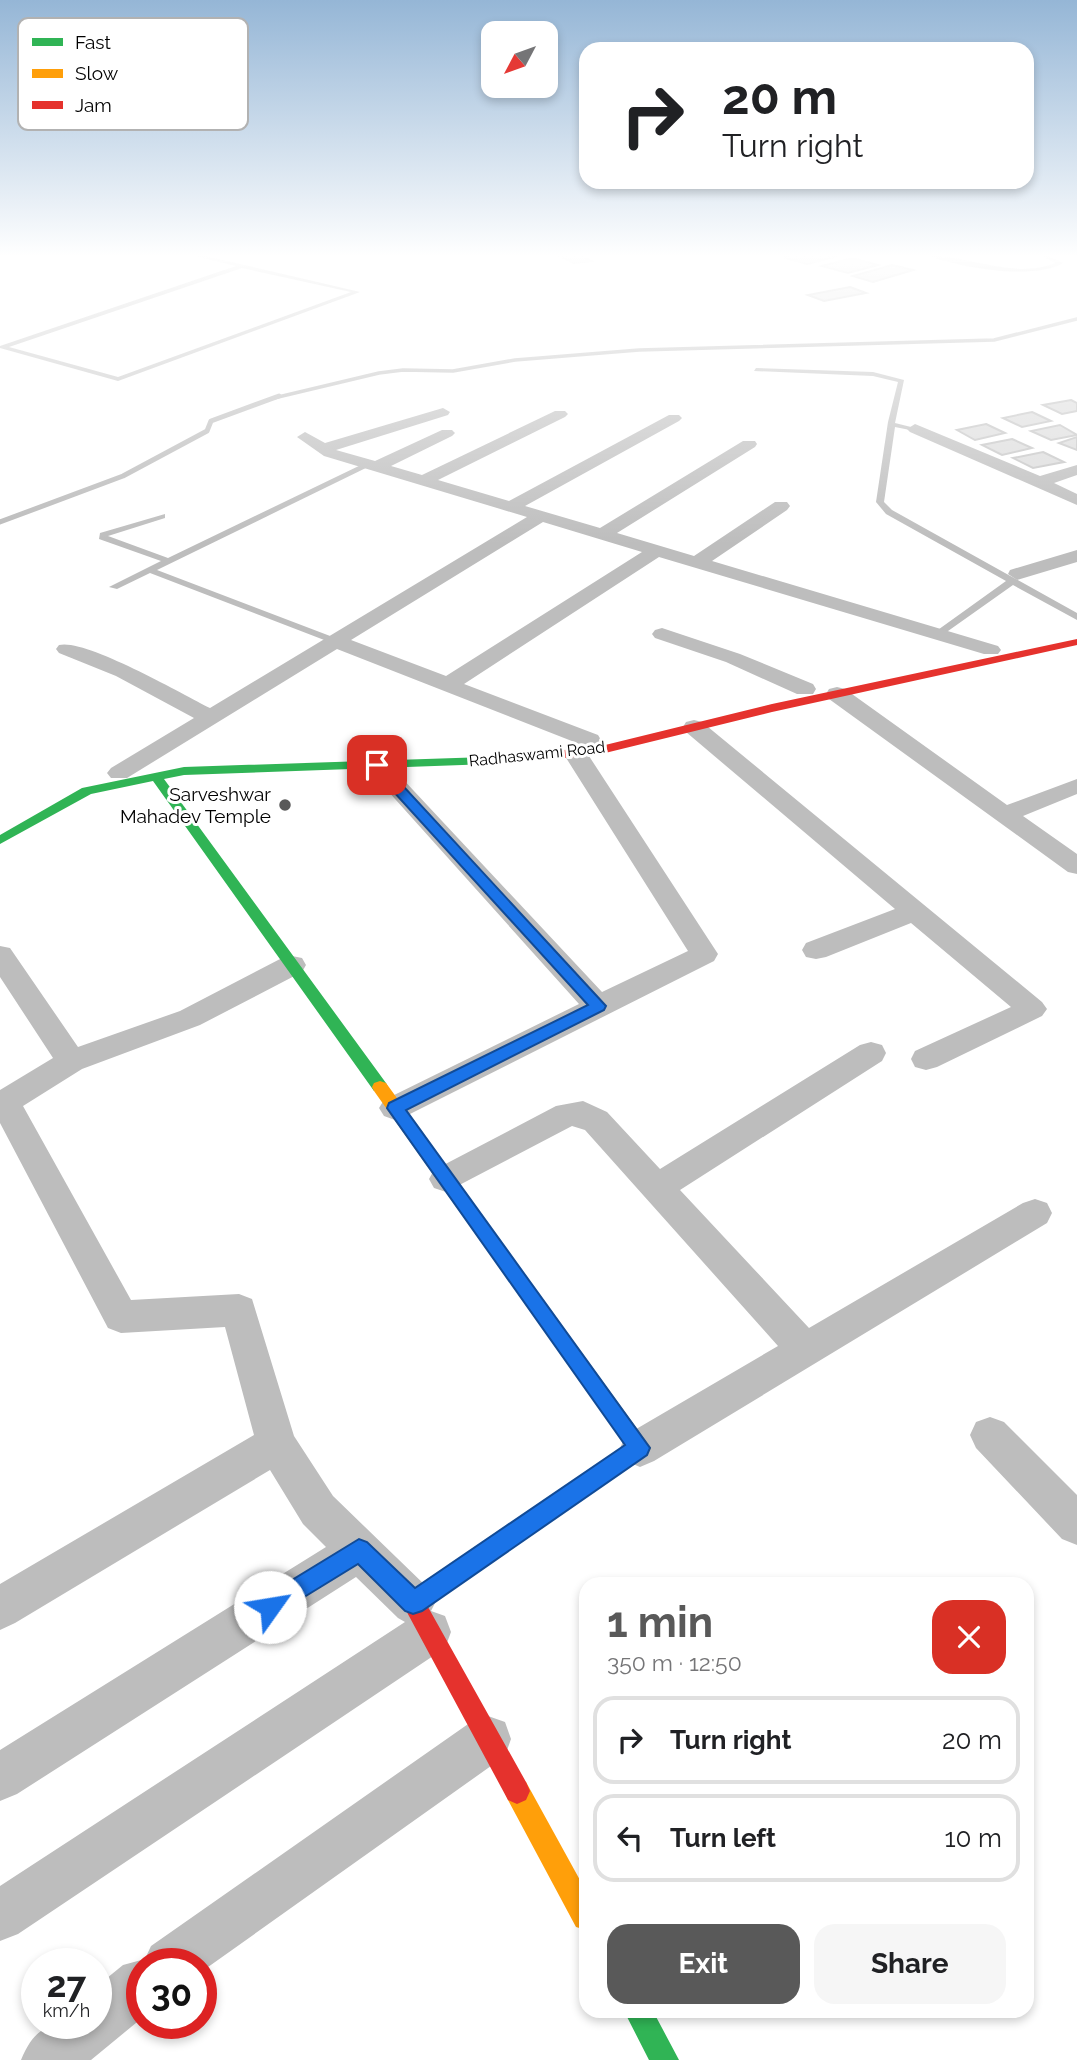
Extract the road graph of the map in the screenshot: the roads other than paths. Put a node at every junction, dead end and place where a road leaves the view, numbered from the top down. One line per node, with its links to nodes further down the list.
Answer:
1 (16, 351): 2 (lane)
2 (195, 351)
3 (756, 370): 7 (lane)
4 (443, 412): 12 (street)
5 (559, 414): 15 (street)
6 (674, 418): 19 (street)
7 (892, 424): 8 (lane); 28 (lane)
8 (915, 429): 16 (street)
9 (447, 433): 13 (street)
10 (305, 437): 12 (street)
11 (750, 444): 22 (street)
12 (322, 449): 13 (street)
13 (372, 466): 15 (street); 25 (lane)
14 (1077, 470): 16 (street)
15 (423, 481): 19 (street)
16 (1039, 482): 17 (street)
17 (1077, 500)
18 (781, 506): 26 (street)
19 (510, 507): 21 (street)
20 (162, 516): 25 (lane)
21 (541, 516): 22 (street); 34 (street)
22 (602, 534): 23 (street)
23 (656, 551): 26 (street); 38 (street)
24 (1077, 556): 28 (street)
25 (170, 561): 27 (lane)
26 (696, 563): 33 (street)
27 (150, 570): 29 (lane); 34 (lane)
28 (1015, 578): 30 (lane); 33 (lane)
29 (114, 587)
30 (1077, 617)
31 (1077, 630): 37 (street, Radhaswami Road)
32 (662, 634): 39 (street)
33 (938, 635): 37 (street)
34 (335, 642): 38 (street); 41 (street)
35 (1077, 642): 40 (street, Radhaswami Road)
36 (66, 649): 41 (street)
37 (991, 650): 39 (street, Radhaswami Road)
38 (447, 685): 43 (street)
39 (805, 689): 43 (street, Radhaswami Road)
40 (837, 694): 42 (street, Radhaswami Road); 48 (street)
41 (211, 717): 45 (street)
42 (694, 727): 43 (street, Radhaswami Road); 52 (street)
43 (583, 746): 44 (street, Radhaswami Road); 45 (street, Radhaswami Road); 56 (street)
44 (377, 765): 46 (street, Radhaswami Road); 56 (street)
45 (119, 773): 49 (street, Radhaswami Road)
46 (156, 777): 50 (street, Radhaswami Road); 55 (street)
47 (1077, 786): 48 (street)
48 (1005, 814): 51 (street)
49 (0, 824)
50 (0, 839)
51 (1077, 866)
52 (913, 912): 53 (street); 58 (street)
53 (816, 950)
54 (0, 955): 59 (street)
55 (292, 965): 59 (street); 61 (street)
56 (598, 1006): 61 (street)
57 (871, 1053): 63 (street)
58 (926, 1059)
59 (71, 1061): 60 (street)
60 (3, 1105): 67 (street)
61 (395, 1108): 62 (street)
62 (446, 1179): 63 (street); 68 (street)
63 (657, 1188): 65 (street)
64 (1035, 1213): 65 (street)
65 (805, 1350): 68 (street)
66 (990, 1434): 69 (street)
67 (276, 1444): 70 (street); 71 (street)
68 (640, 1448): 72 (street)
69 (1077, 1524)
70 (359, 1550): 72 (street); 74 (street)
71 (0, 1608)
72 (421, 1617): 73 (street); 76 (street)
73 (488, 1739): 75 (street); 77 (street)
74 (0, 1777)
75 (579, 1904)
76 (0, 1916)
77 (192, 1948)
78 (126, 1997): 79 (street)
79 (112, 2008)
80 (74, 2039): 81 (street)
81 (48, 2060)

